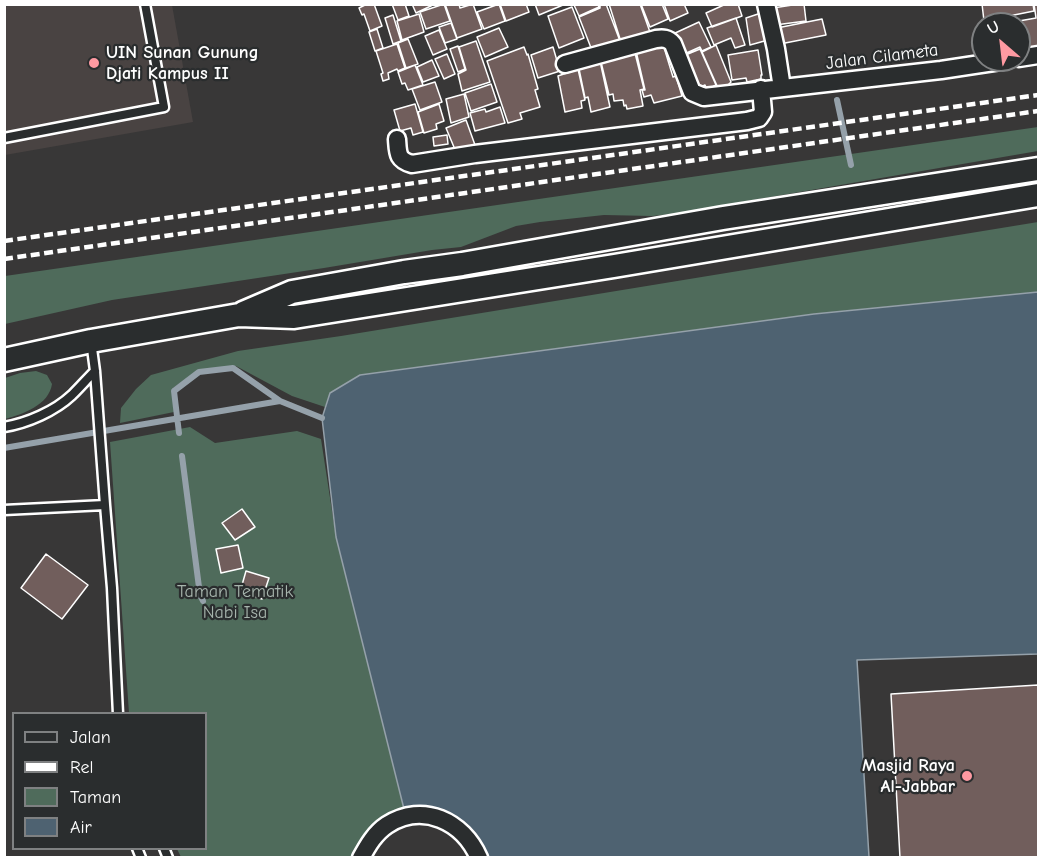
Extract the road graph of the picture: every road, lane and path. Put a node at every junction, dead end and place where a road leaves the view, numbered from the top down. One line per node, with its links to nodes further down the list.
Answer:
1 (145, 4): 7 (lane)
2 (766, 4): 5 (street)
3 (565, 64): 6 (street, Jalan Cilameta)
4 (971, 65): 5 (street, Jalan Cilameta)
5 (782, 88): 6 (street, Jalan Cilameta)
6 (761, 89): 8 (street)
7 (4, 138)
8 (397, 139)
9 (1038, 169): 11 (street)
10 (1038, 195): 11 (street)
11 (239, 315): 12 (street)
12 (91, 340): 13 (street); 14 (lane)
13 (4, 360)
14 (95, 370): 15 (lane); 16 (lane)
15 (4, 427)
16 (105, 505): 17 (lane); 18 (lane)
17 (4, 510)
18 (118, 712)
19 (361, 858): 20 (street)
20 (479, 858)

